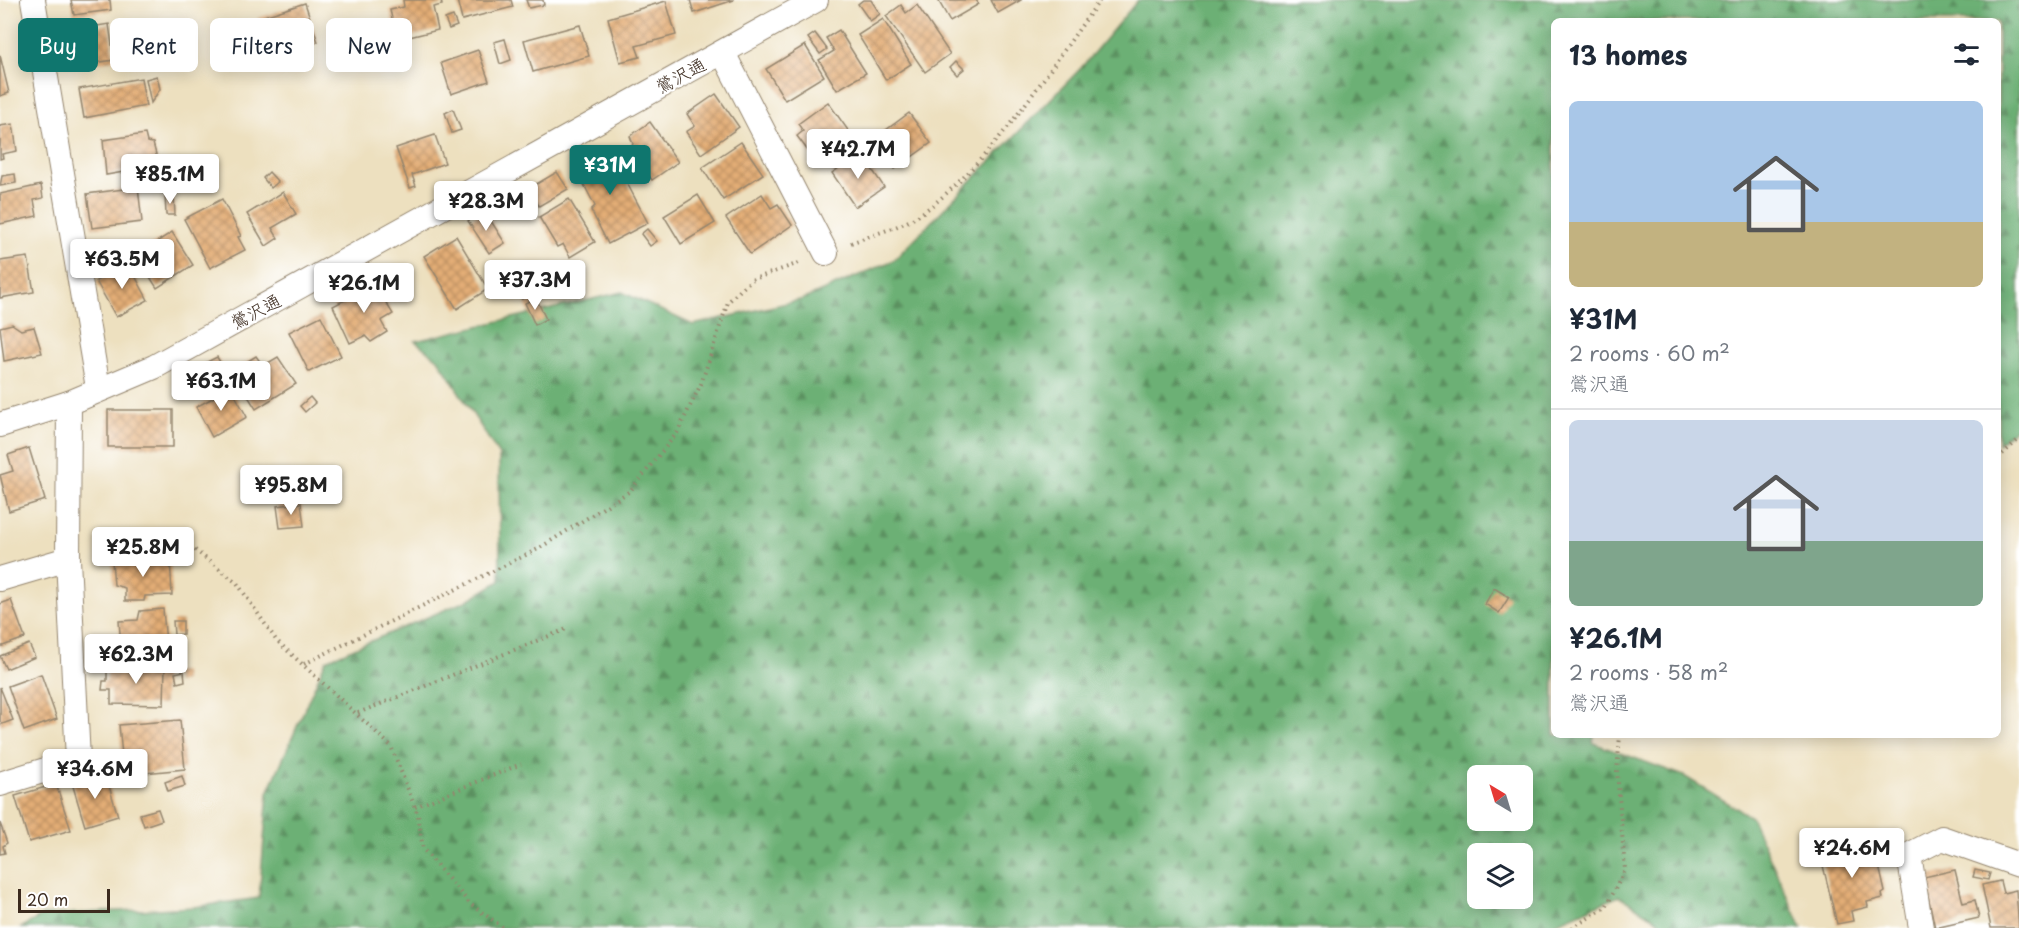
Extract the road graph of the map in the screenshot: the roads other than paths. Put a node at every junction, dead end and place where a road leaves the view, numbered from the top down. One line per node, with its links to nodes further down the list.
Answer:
1 (33, 0): 5 (street)
2 (816, 0): 3 (street, 鶯沢通)
3 (723, 53): 4 (street); 5 (street, 鶯沢通)
4 (826, 253)
5 (98, 388): 6 (street, 鶯沢通)
6 (69, 403): 7 (street, 鶯沢通); 8 (street)
7 (0, 425)
8 (68, 559): 9 (street); 10 (street)
9 (0, 579)
10 (0, 784)
11 (2019, 865): 12 (street)
12 (1921, 928)

